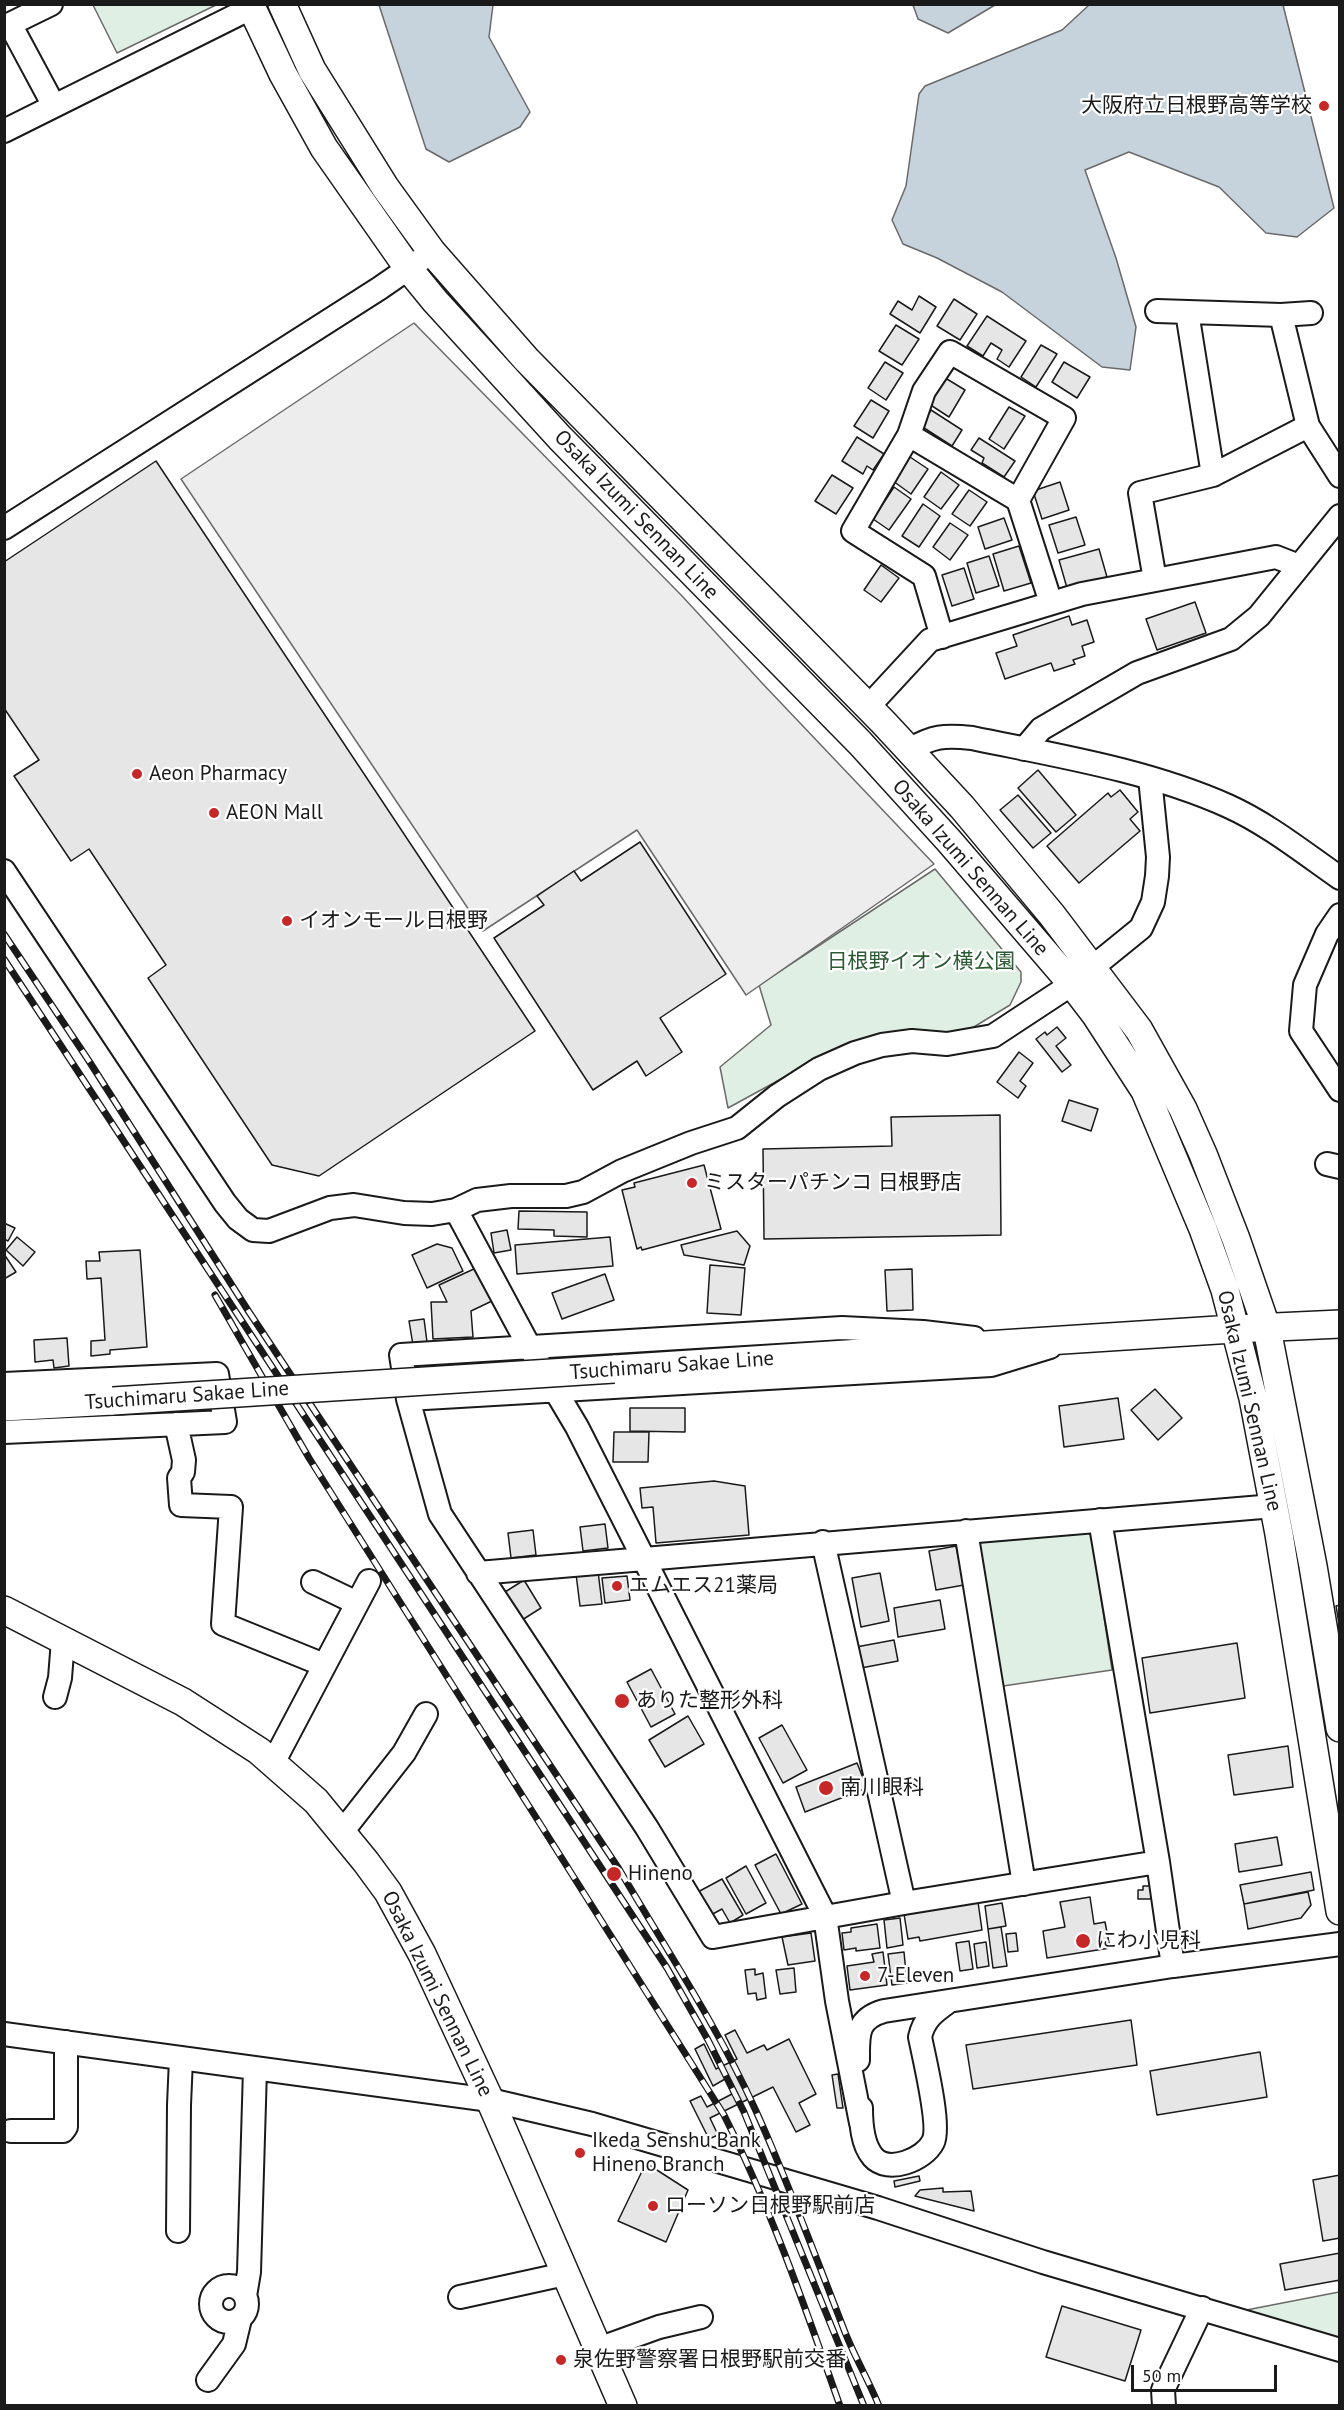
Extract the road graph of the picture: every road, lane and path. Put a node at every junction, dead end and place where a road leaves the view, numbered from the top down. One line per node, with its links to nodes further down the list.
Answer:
1 (51, 4): 4 (street)
2 (282, 4): 7 (main road, Osaka Izumi Sennan Line)
3 (250, 6): 5 (street); 8 (main road, Osaka Izumi Sennan Line)
4 (7, 26): 5 (street)
5 (54, 106): 6 (street)
6 (4, 131)
7 (432, 252): 8 (street); 24 (main road, Osaka Izumi Sennan Line)
8 (408, 268): 19 (street); 32 (main road, Osaka Izumi Sennan Line)
9 (1157, 311): 10 (street)
10 (1187, 312): 12 (street); 15 (street)
11 (1311, 313): 12 (street)
12 (1281, 315): 13 (street)
13 (1308, 426): 15 (street); 16 (street)
14 (909, 435): 17 (street); 17 (street); 23 (street)
15 (1213, 475): 21 (street)
16 (1340, 476)
17 (1018, 500): 22 (street)
18 (1340, 516): 20 (street)
19 (4, 528)
20 (1299, 566): 21 (street); 25 (street)
21 (1155, 580): 22 (street)
22 (1051, 603): 23 (street)
23 (942, 637): 24 (street)
24 (868, 706): 26 (main road, Osaka Izumi Sennan Line)
25 (1024, 749): 26 (street); 27 (street)
26 (909, 750): 31 (main road, Osaka Izumi Sennan Line)
27 (1150, 778): 29 (street); 31 (street)
28 (4, 871): 34 (street)
29 (1340, 878)
30 (1340, 915): 33 (street)
31 (1093, 968): 32 (street); 37 (main road, Osaka Izumi Sennan Line)
32 (1072, 984): 34 (street); 36 (main road, Osaka Izumi Sennan Line)
33 (1340, 1090)
34 (456, 1210): 40 (street)
35 (1340, 1324): 37 (main road, Tsuchimaru Sakae Line)
36 (1233, 1329): 37 (main road, Tsuchimaru Sakae Line); 38 (main road, Tsuchimaru Sakae Line); 47 (main road, Osaka Izumi Sennan Line)
37 (1267, 1329): 58 (main road, Osaka Izumi Sennan Line)
38 (1068, 1340): 39 (main road, Tsuchimaru Sakae Line); 42 (street)
39 (1022, 1343): 40 (street); 44 (main road, Tsuchimaru Sakae Line, bridge)
40 (530, 1348): 42 (street); 43 (street)
41 (4, 1384): 45 (street)
42 (555, 1391): 43 (street); 51 (street)
43 (408, 1399): 52 (street)
44 (4, 1407)
45 (176, 1424): 46 (street); 59 (street)
46 (4, 1432)
47 (1274, 1506): 48 (street); 68 (main road, Osaka Izumi Sennan Line)
48 (1100, 1520): 49 (street); 65 (street)
49 (966, 1531): 50 (street); 66 (street)
50 (822, 1542): 51 (street); 67 (street)
51 (643, 1557): 52 (street); 69 (street)
52 (478, 1572): 69 (street)
53 (369, 1581): 55 (street)
54 (313, 1582): 55 (street)
55 (357, 1603): 59 (street)
56 (4, 1611): 57 (main road, Osaka Izumi Sennan Line)
57 (63, 1640): 60 (street); 63 (main road, Osaka Izumi Sennan Line)
58 (1333, 1652): 62 (main road, Osaka Izumi Sennan Line)
59 (324, 1665): 63 (street)
60 (56, 1697)
61 (426, 1713): 64 (street)
62 (1340, 1728)
63 (273, 1763): 64 (main road, Osaka Izumi Sennan Line)
64 (342, 1832): 79 (main road, Osaka Izumi Sennan Line)
65 (1158, 1862): 66 (street); 71 (street)
66 (1024, 1884): 67 (street)
67 (904, 1903): 69 (street)
68 (1340, 1911)
69 (825, 1916): 80 (street)
70 (1340, 1944): 71 (street)
71 (1173, 1966): 72 (street)
72 (948, 2002): 73 (street); 75 (street)
73 (861, 2027): 75 (street); 80 (street)
74 (4, 2034): 76 (street)
75 (920, 2037): 80 (street)
76 (66, 2042): 77 (street); 81 (street)
77 (181, 2059): 78 (street); 82 (street)
78 (255, 2069): 79 (street); 84 (street)
79 (490, 2100): 83 (main road, Osaka Izumi Sennan Line); 86 (street)
80 (861, 2123)
81 (11, 2131)
82 (178, 2231)
83 (565, 2274): 85 (street); 89 (main road, Osaka Izumi Sennan Line)
84 (246, 2296): 88 (street); 88 (street)
85 (460, 2298)
86 (1202, 2308): 90 (street); 93 (street)
87 (701, 2318): 89 (street)
88 (240, 2319): 91 (street)
89 (598, 2349): 92 (main road, Osaka Izumi Sennan Line)
90 (1340, 2350)
91 (208, 2380)
92 (623, 2406)
93 (1164, 2406)

